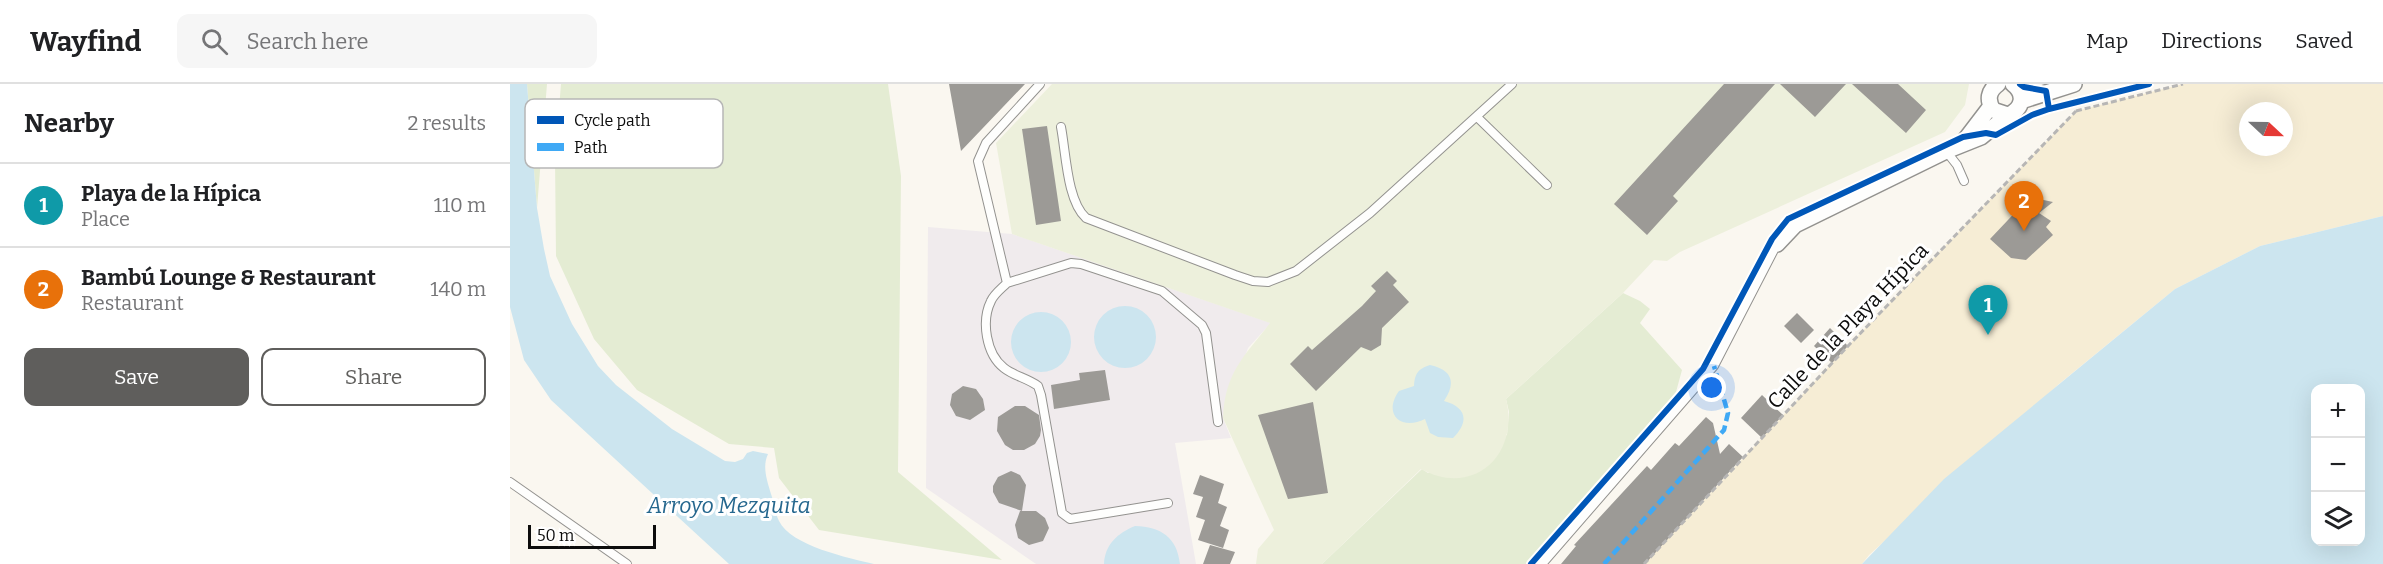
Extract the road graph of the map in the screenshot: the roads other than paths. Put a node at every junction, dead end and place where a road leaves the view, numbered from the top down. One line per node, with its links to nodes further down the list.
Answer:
1 (1040, 84): 16 (lane)
2 (1512, 84): 9 (lane)
3 (2013, 84): 6 (street)
4 (2074, 84): 6 (street)
5 (1995, 85): 7 (street)
6 (2022, 101): 8 (street)
7 (1991, 106): 8 (street); 11 (street)
8 (2007, 115): 11 (street)
9 (1477, 117): 10 (lane); 14 (lane)
10 (1061, 127)
11 (1962, 144): 12 (street)
12 (1946, 151): 13 (lane); 15 (street)
13 (1964, 181)
14 (1547, 185)
15 (1777, 244): 21 (lane)
16 (1006, 283): 17 (lane); 19 (lane)
17 (1218, 422)
18 (510, 482): 20 (lane)
19 (1168, 503)
20 (627, 564)
21 (1542, 564)

